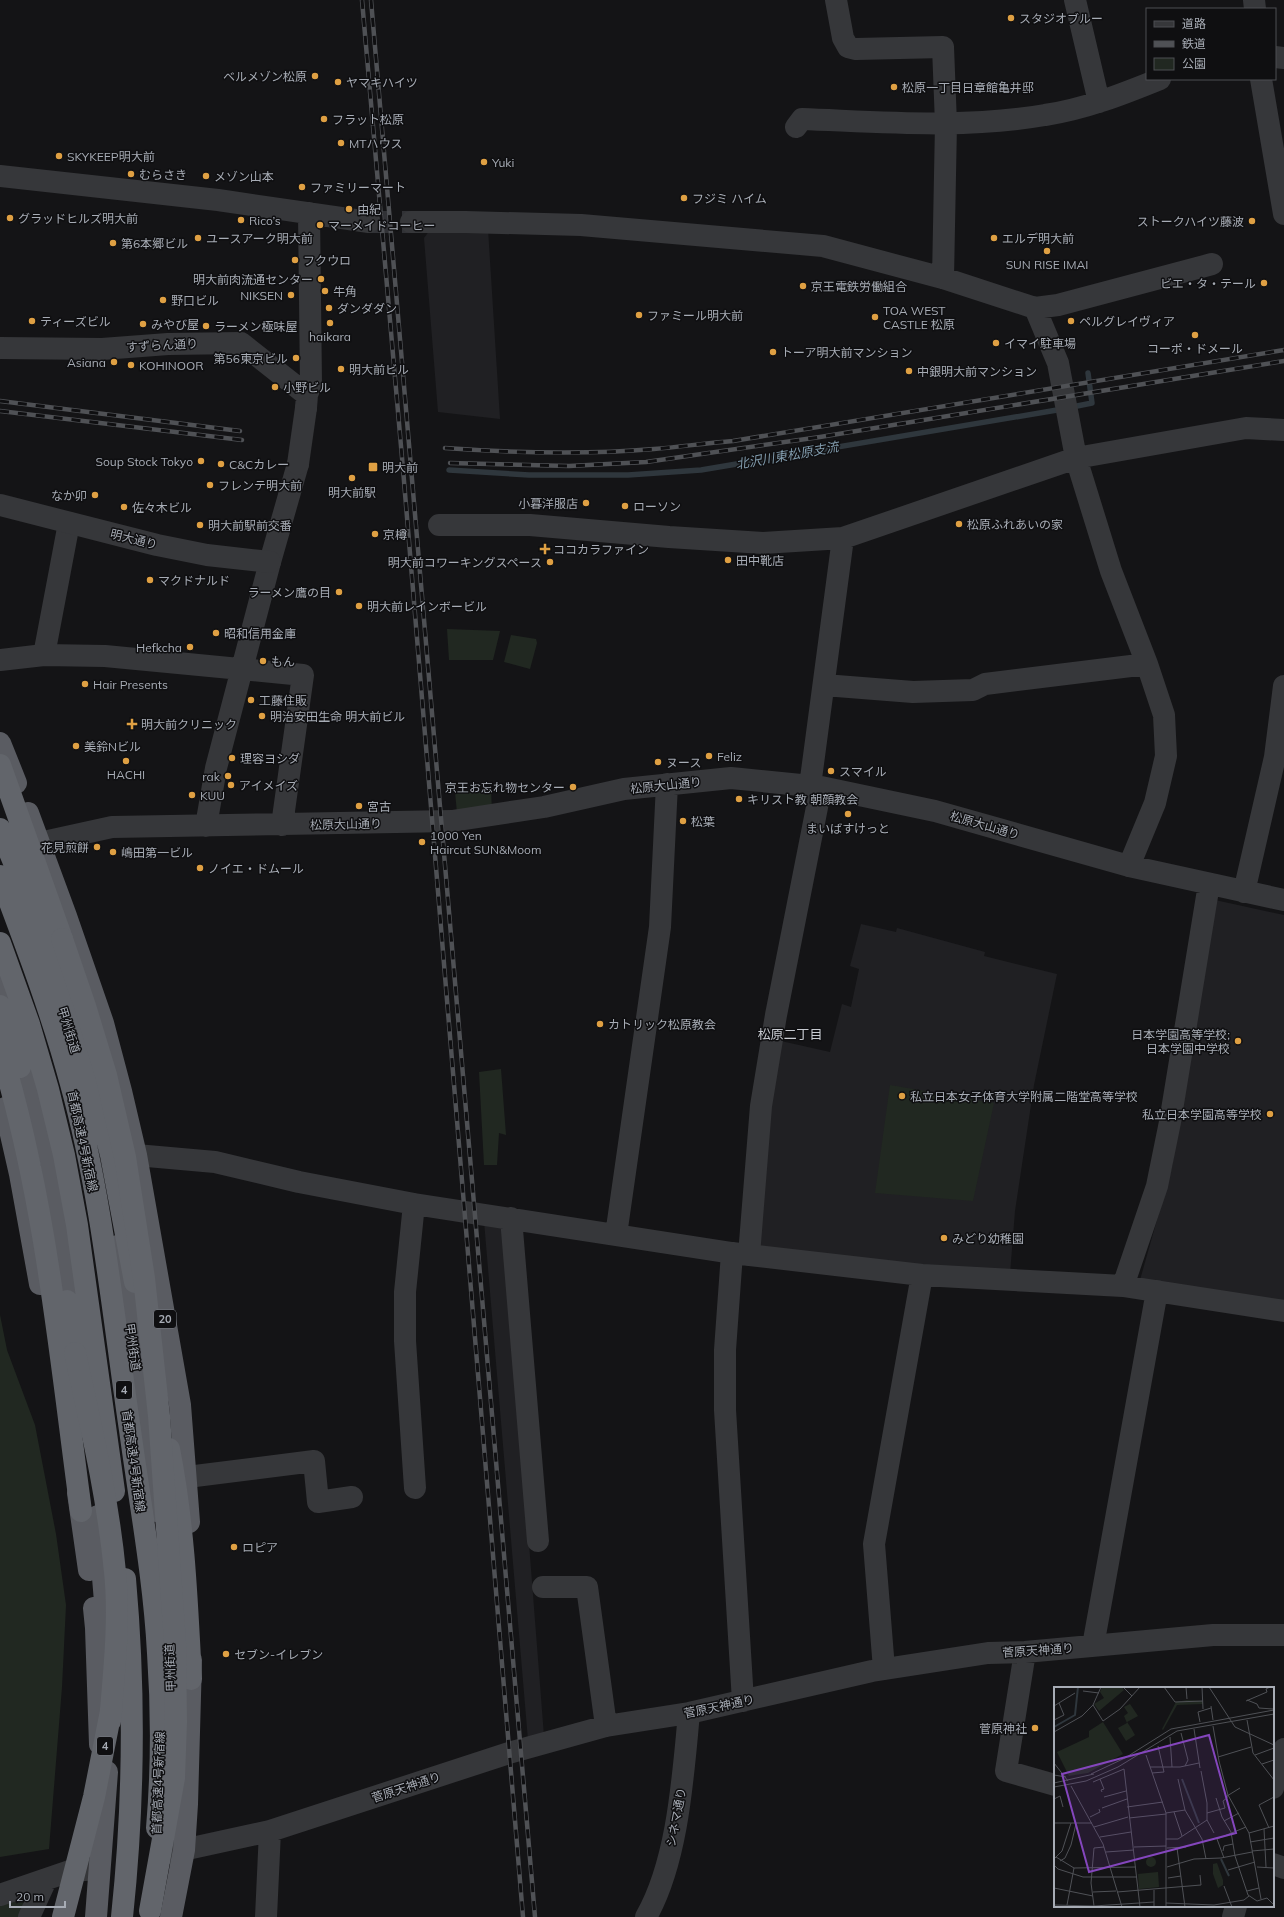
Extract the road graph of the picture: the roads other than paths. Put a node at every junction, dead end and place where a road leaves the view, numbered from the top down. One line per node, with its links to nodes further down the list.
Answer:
1 (836, 0): 6 (street)
2 (1075, 0): 5 (street)
3 (1157, 80): 5 (street)
4 (1262, 80): 10 (street)
5 (1099, 102): 6 (street)
6 (946, 124): 7 (street); 14 (street)
7 (796, 127)
8 (0, 176): 9 (street)
9 (309, 213): 11 (street); 17 (street)
10 (1284, 214)
11 (369, 222)
12 (410, 222): 14 (street)
13 (1212, 264): 15 (street)
14 (943, 278): 15 (street)
15 (1035, 308): 19 (street)
16 (0, 348): 17 (street, すずらん通り)
17 (306, 402): 24 (street, bridge)
18 (1284, 430): 19 (street)
19 (1076, 458): 23 (street); 27 (street)
20 (0, 504): 21 (street, 明大通り)
21 (69, 523): 24 (street, 明大通り); 25 (street)
22 (439, 524): 23 (street)
23 (843, 538): 29 (street)
24 (270, 562): 28 (street)
25 (44, 655): 26 (street); 28 (street)
26 (0, 660)
27 (1147, 664): 29 (street); 41 (street)
28 (242, 669): 36 (street); 37 (street)
29 (824, 686): 35 (street)
30 (1284, 686): 32 (street)
31 (0, 744): 40 (highway, 20)
32 (1280, 758): 44 (street)
33 (0, 765): 88 (highway, bridge)
34 (667, 784): 35 (street, 松原大山通り); 36 (street, 松原大山通り); 54 (street)
35 (816, 786): 41 (street, 松原大山通り); 55 (street)
36 (282, 825): 37 (street, 松原大山通り)
37 (206, 826): 40 (street, 松原大山通り)
38 (0, 829): 71 (highway)
39 (0, 841): 80 (highway, 甲州街道 / 20)
40 (39, 843): 51 (highway, 20)
41 (1129, 866): 43 (street, 松原大山通り)
42 (0, 876): 88 (highway, 首都高速4号新宿線 / 4, bridge)
43 (1210, 884): 44 (street, 松原大山通り); 57 (street)
44 (1244, 892): 45 (street, 松原大山通り)
45 (1284, 900)
46 (0, 943): 65 (highway, 首都高速4号新宿線 / 4)
47 (0, 984): 83 (highway)
48 (0, 1006): 49 (highway)
49 (4, 1039): 63 (highway); 74 (highway, bridge)
50 (0, 1089): 63 (highway)
51 (136, 1154): 52 (street); 60 (highway, 20)
52 (414, 1204): 53 (street); 61 (street)
53 (511, 1218): 54 (street); 64 (street)
54 (616, 1235): 55 (street)
55 (741, 1254): 56 (street); 72 (street)
56 (922, 1275): 57 (street); 70 (street)
57 (1123, 1286): 58 (street)
58 (1157, 1291): 59 (street); 68 (street)
59 (1284, 1311)
60 (187, 1477): 62 (street); 71 (highway, 20)
61 (415, 1488)
62 (352, 1497)
63 (81, 1511): 83 (highway)
64 (538, 1541)
65 (125, 1571): 74 (highway, 4, bridge); 92 (highway, 首都高速4号新宿線 / 4)
66 (543, 1587): 75 (street)
67 (1284, 1635): 68 (street, 菅原天神通り)
68 (1093, 1646): 69 (street, 菅原天神通り)
69 (1025, 1652): 70 (street, 菅原天神通り); 77 (street)
70 (884, 1669): 72 (street, 菅原天神通り)
71 (191, 1679): 80 (highway, 20)
72 (743, 1701): 73 (street, 菅原天神通り)
73 (689, 1713): 75 (street, 菅原天神通り); 87 (street, シネマ通り)
74 (110, 1721): 90 (highway, 4, bridge)
75 (606, 1726): 79 (street, 菅原天神通り)
76 (1284, 1750): 78 (street)
77 (1054, 1785)
78 (1274, 1785)
79 (270, 1831): 80 (street, 菅原天神通り); 94 (street)
80 (176, 1851): 88 (highway, 甲州街道 / 20); 93 (highway, 20)
81 (1274, 1864): 82 (street)
82 (1284, 1868)
83 (99, 1869): 84 (street); 91 (highway)
84 (46, 1880): 85 (street); 89 (street)
85 (0, 1895)
86 (1236, 1907): 95 (street)
87 (654, 1914)
88 (155, 1915)
89 (29, 1917)
90 (63, 1917)
91 (96, 1917)
92 (122, 1917)
93 (171, 1917)
94 (266, 1917)
95 (1232, 1917)

